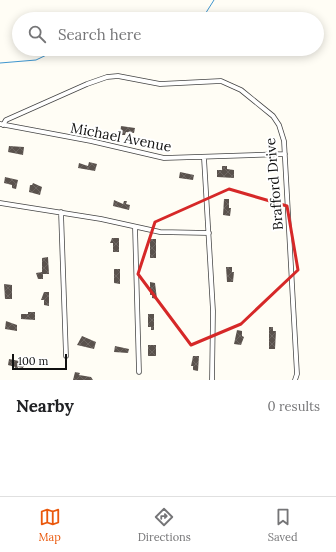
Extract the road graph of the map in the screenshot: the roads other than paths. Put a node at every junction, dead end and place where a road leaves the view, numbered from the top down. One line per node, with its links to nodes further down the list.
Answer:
1 (1, 124): 2 (street, Brafford Drive); 3 (street, Michael Avenue)
2 (285, 154): 3 (street, Michael Avenue); 11 (street, Brafford Drive)
3 (204, 158): 7 (street)
4 (0, 203): 5 (street)
5 (61, 212): 6 (street); 8 (street)
6 (135, 227): 7 (street); 9 (street)
7 (209, 234): 10 (street)
8 (66, 356)
9 (139, 372)
10 (212, 380)
11 (295, 380)

